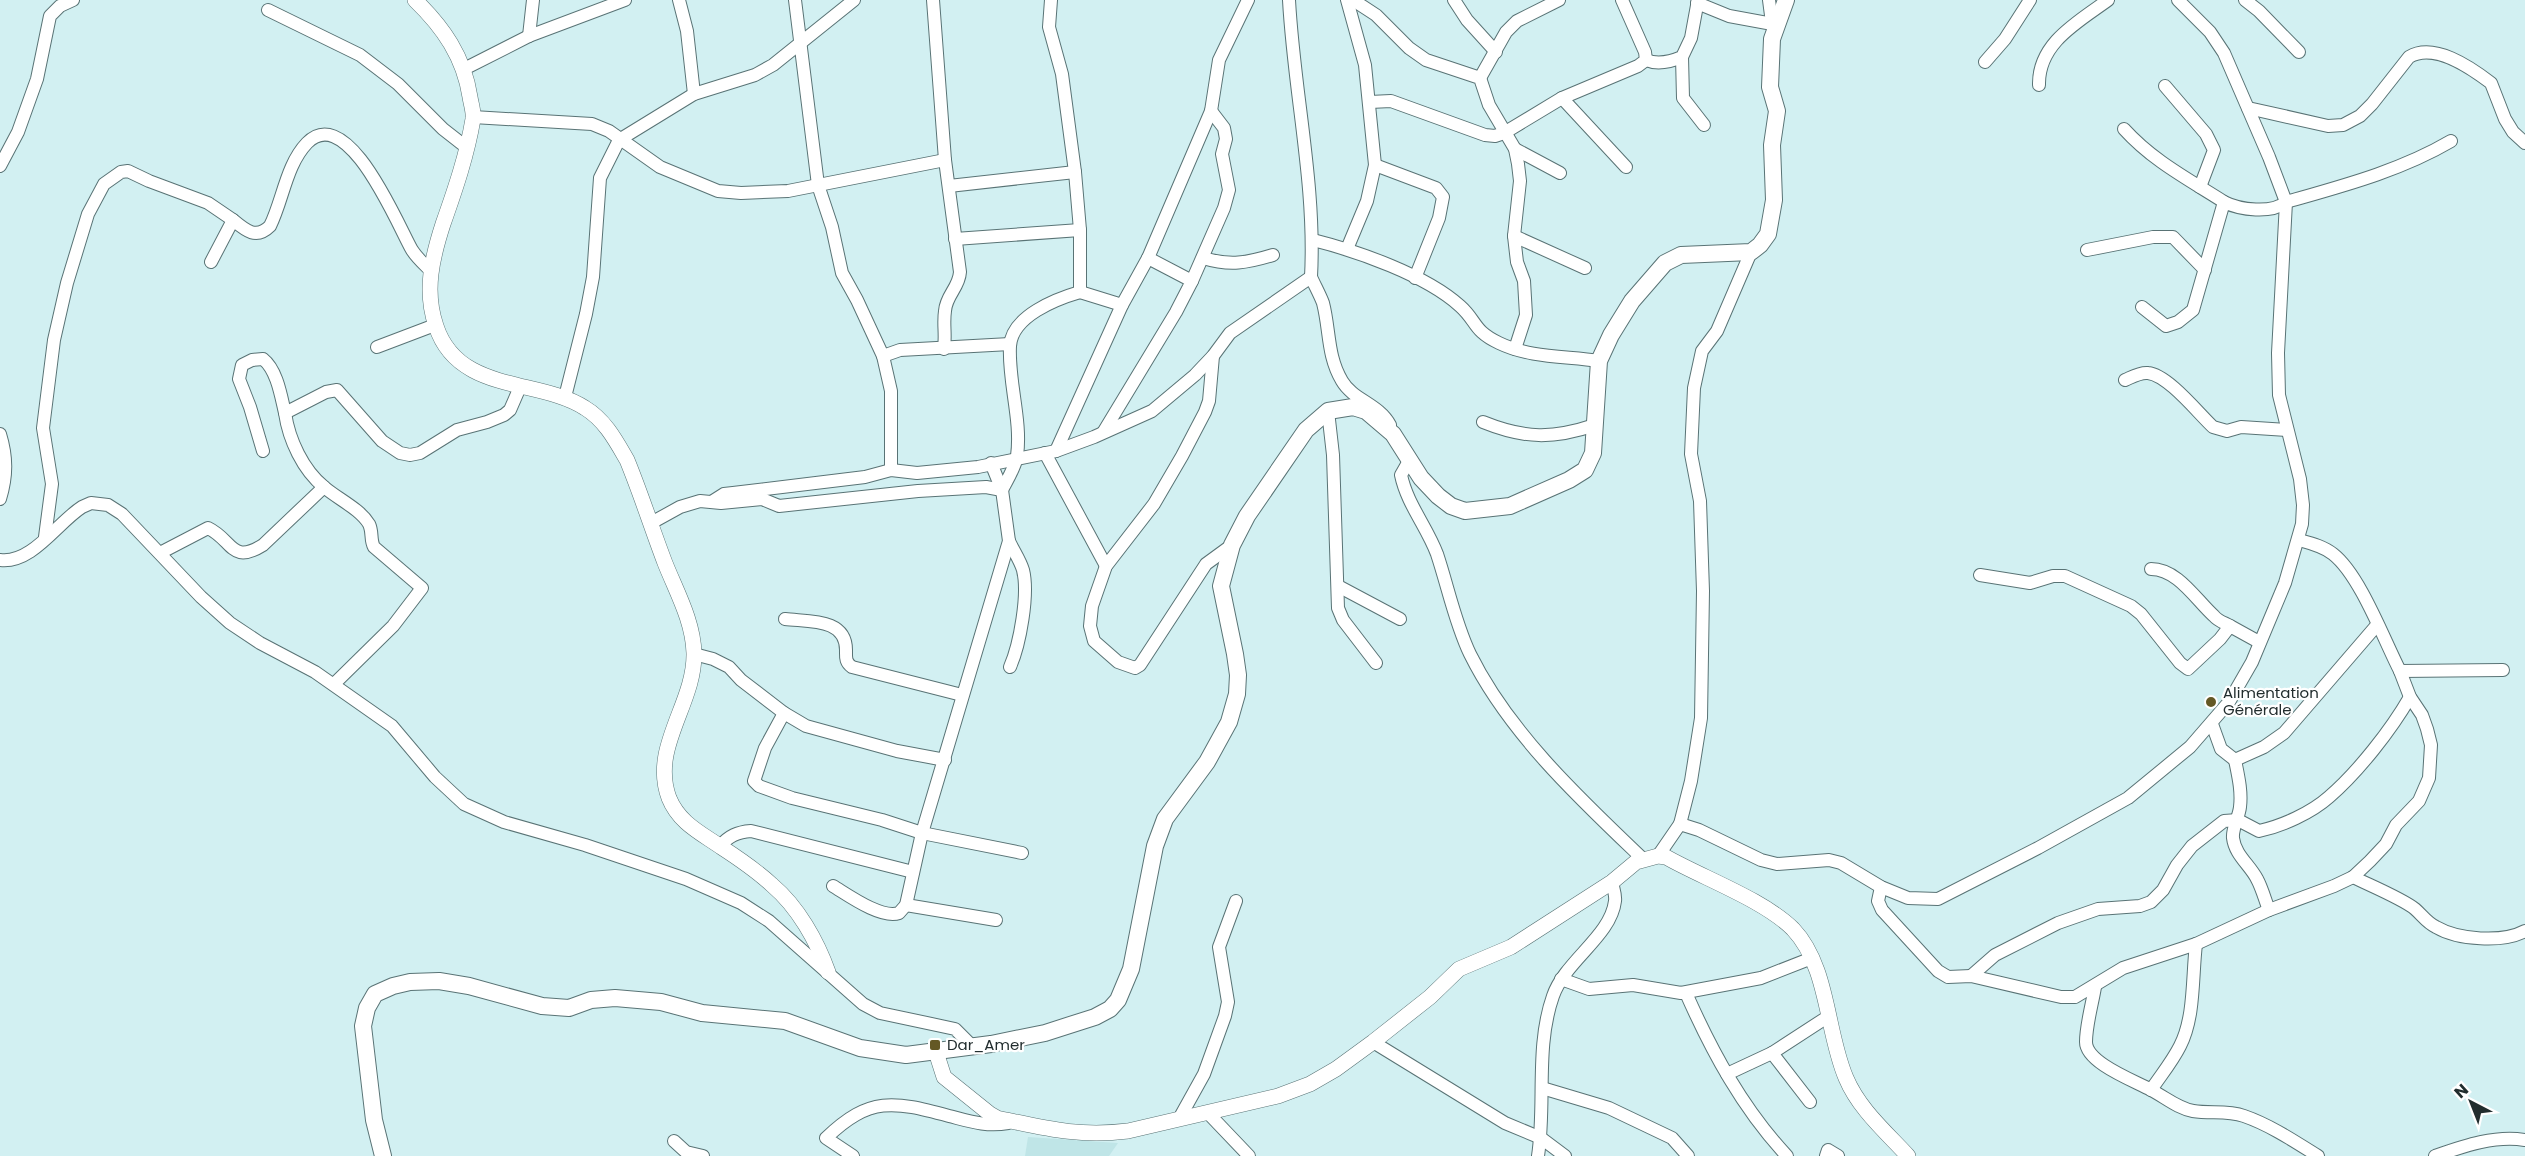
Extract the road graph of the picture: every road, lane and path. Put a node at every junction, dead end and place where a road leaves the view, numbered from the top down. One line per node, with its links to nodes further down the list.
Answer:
1 (73, 0): 53 (street)
2 (415, 0): 33 (street)
3 (532, 0): 26 (street)
4 (626, 0): 26 (street)
5 (679, 0): 37 (street)
6 (795, 0): 27 (street)
7 (854, 0): 27 (street)
8 (933, 0): 51 (street)
9 (1051, 0): 55 (street)
10 (1248, 0): 41 (street)
11 (1289, 0): 66 (street)
12 (1347, 0): 39 (street)
13 (1353, 0): 34 (street)
14 (1454, 0): 28 (street)
15 (1559, 0): 28 (street)
16 (1622, 0): 31 (street)
17 (1769, 0): 25 (street)
18 (1786, 0): 25 (main road)
19 (2030, 0): 32 (street)
20 (2108, 0): 35 (street)
21 (2178, 0): 40 (street)
22 (2245, 0): 29 (street)
23 (1697, 2): 25 (street); 30 (street)
24 (268, 10): 49 (street)
25 (1775, 24): 69 (main road)
26 (529, 36): 33 (street)
27 (800, 41): 37 (street); 57 (street)
28 (1496, 52): 34 (street)
29 (2298, 52)
30 (1682, 57): 31 (street); 43 (street)
31 (1646, 60): 38 (street)
32 (1985, 62)
33 (464, 69): 42 (street)
34 (1480, 78): 45 (street)
35 (2039, 85)
36 (2165, 86): 59 (street)
37 (694, 94): 46 (street)
38 (1562, 98): 45 (street); 54 (street)
39 (1370, 102): 45 (street); 52 (street)
40 (2248, 108): 48 (street); 61 (street)
41 (1210, 111): 71 (street); 72 (street)
42 (473, 117): 46 (street); 49 (street)
43 (1704, 125)
44 (2124, 129): 59 (street)
45 (1504, 133): 50 (street)
46 (619, 140): 57 (street); 93 (street)
47 (2451, 141): 61 (street)
48 (2525, 143)
49 (466, 147): 76 (street)
50 (1515, 149): 56 (street); 64 (street)
51 (945, 160): 57 (street); 58 (street)
52 (1375, 165): 67 (street); 78 (street)
53 (0, 166)
54 (1626, 167)
55 (1075, 172): 58 (street); 63 (street)
56 (1560, 173)
57 (818, 185): 88 (street)
58 (949, 186): 65 (street)
59 (2200, 187): 60 (street)
60 (2224, 202): 61 (street); 75 (street)
61 (2286, 202): 98 (street)
62 (233, 220): 73 (street); 76 (street); 115 (street)
63 (1080, 230): 65 (street); 80 (street)
64 (1514, 236): 74 (street); 87 (street)
65 (955, 240): 86 (street)
66 (1313, 240): 67 (street); 77 (street)
67 (1347, 249): 78 (street)
68 (2087, 250): 75 (street)
69 (1751, 252): 90 (main road); 143 (street)
70 (1274, 255): 72 (street)
71 (1149, 258): 79 (street); 81 (street)
72 (1203, 258): 79 (street)
73 (210, 262)
74 (1585, 268)
75 (2205, 270): 82 (street)
76 (431, 271): 83 (street)
77 (1311, 277): 89 (street); 101 (street)
78 (1415, 278): 87 (street)
79 (1192, 281): 99 (street)
80 (1080, 292): 81 (street); 84 (street)
81 (1122, 305): 103 (street)
82 (2142, 307)
83 (435, 325): 85 (street); 92 (street)
84 (1010, 344): 86 (street); 104 (street)
85 (376, 346)
86 (944, 349): 88 (street)
87 (1515, 349): 90 (street)
88 (883, 356): 107 (street)
89 (1214, 356): 99 (street); 121 (street)
90 (1599, 361): 97 (main road)
91 (2125, 380): 98 (street)
92 (520, 387): 93 (street); 95 (street)
93 (565, 397): 114 (street)
94 (1328, 411): 101 (main road); 118 (main road); 124 (street)
95 (285, 413): 102 (street); 109 (street)
96 (1483, 422): 97 (street)
97 (1595, 425): 105 (main road)
98 (2287, 430): 116 (street)
99 (1104, 431): 103 (street)
100 (0, 434): 112 (street)
101 (1393, 434): 105 (main road)
102 (263, 452)
103 (1050, 452): 104 (street); 121 (street)
104 (1017, 458): 106 (street); 110 (street)
105 (1409, 461): 148 (street)
106 (991, 463): 108 (street); 110 (street)
107 (891, 470): 108 (street); 113 (street)
108 (917, 473): 111 (street)
109 (324, 488): 119 (street); 135 (street)
110 (1002, 490): 111 (street); 117 (street)
111 (918, 491): 113 (street)
112 (0, 499)
113 (713, 501): 114 (street)
114 (651, 524): 130 (street)
115 (45, 537): 119 (street); 120 (street)
116 (2299, 540): 127 (street); 129 (street)
117 (1009, 541): 132 (street); 136 (street)
118 (1232, 545): 121 (street); 168 (main road)
119 (160, 553): 135 (street)
120 (0, 560)
121 (1106, 566)
122 (2151, 569): 128 (street)
123 (1980, 575): 128 (street)
124 (1338, 586): 126 (street); 131 (street)
125 (785, 619): 136 (street)
126 (1400, 619)
127 (2377, 625): 134 (street); 141 (street)
128 (2230, 626): 129 (street)
129 (2259, 642): 139 (street)
130 (694, 654): 138 (street); 145 (street)
131 (1377, 663)
132 (1010, 667)
133 (2503, 670): 134 (street)
134 (2400, 671): 137 (street)
135 (334, 684): 161 (street)
136 (962, 696): 140 (street)
137 (2410, 697): 142 (street); 150 (street)
138 (784, 712): 140 (street); 144 (street)
139 (2212, 724): 141 (street); 153 (street)
140 (945, 760): 144 (street)
141 (2235, 760): 142 (street)
142 (2238, 820): 156 (street); 162 (street)
143 (1680, 824): 147 (street); 153 (street)
144 (922, 833): 146 (street); 149 (street)
145 (720, 846): 149 (street); 161 (street)
146 (1022, 853)
147 (1658, 856): 148 (street); 160 (street)
148 (1643, 859): 151 (street)
149 (913, 872): 155 (street)
150 (2354, 877): 156 (street); 158 (street)
151 (1612, 882): 163 (street); 167 (street)
152 (833, 886): 155 (street)
153 (1881, 887): 162 (street)
154 (1236, 901): 176 (street)
155 (906, 905): 157 (street)
156 (2269, 910): 159 (street)
157 (996, 920)
158 (2525, 931)
159 (2196, 944): 164 (street); 173 (street)
160 (1812, 958): 165 (street); 166 (street)
161 (828, 972): 168 (street)
162 (1971, 976): 164 (street)
163 (1561, 979): 165 (street); 172 (street)
164 (2095, 987): 173 (street)
165 (1686, 993): 171 (street)
166 (1829, 1016): 170 (street); 191 (street)
167 (1373, 1042): 175 (street); 178 (street)
168 (973, 1047): 169 (main road)
169 (936, 1052): 177 (street); 181 (main road)
170 (1772, 1053): 171 (street); 174 (street)
171 (1727, 1074): 188 (street)
172 (1542, 1088): 178 (street); 187 (street)
173 (2151, 1090): 192 (street)
174 (1810, 1102)
175 (1208, 1113): 176 (street); 184 (street)
176 (1179, 1119): 177 (street)
177 (1012, 1122): 183 (street)
178 (1541, 1138): 185 (street); 186 (street)
179 (2525, 1140): 193 (street)
180 (674, 1141): 182 (street)
181 (383, 1156)
182 (703, 1156)
183 (853, 1156)
184 (1249, 1156)
185 (1538, 1156)
186 (1565, 1156)
187 (1688, 1156)
188 (1787, 1156)
189 (1826, 1156): 190 (street)
190 (1838, 1156)
191 (1908, 1156)
192 (2318, 1156)
193 (2435, 1156)

